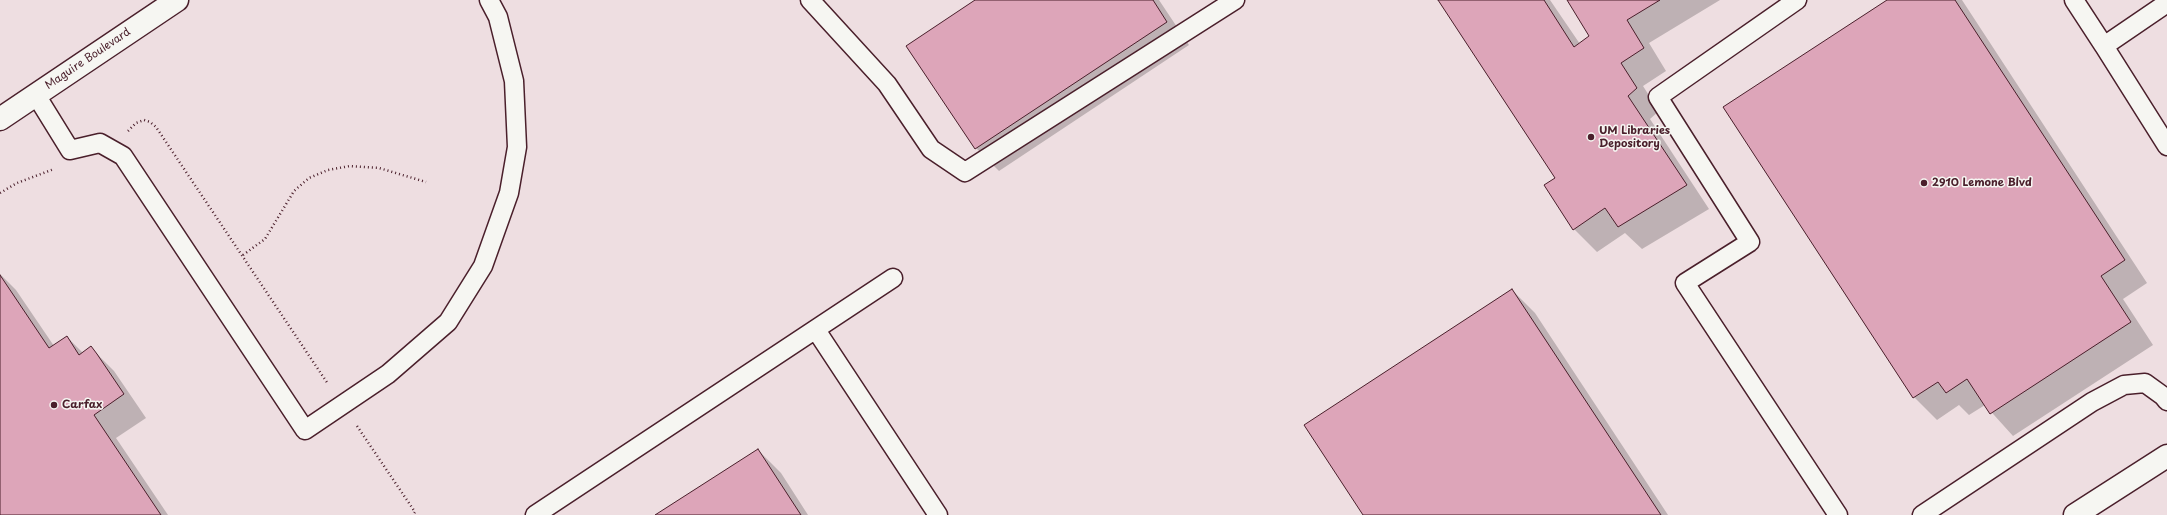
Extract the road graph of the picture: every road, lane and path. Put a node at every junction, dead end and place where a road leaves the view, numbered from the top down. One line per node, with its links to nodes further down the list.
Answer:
1 (177, 0): 9 (street, Maguire Boulevard)
2 (489, 0): 11 (lane)
3 (810, 0): 4 (lane)
4 (1235, 0)
5 (1797, 0): 22 (lane)
6 (2074, 0): 8 (lane)
7 (2167, 3): 8 (lane)
8 (2104, 46): 12 (lane)
9 (36, 95): 10 (street, Maguire Boulevard); 11 (lane)
10 (0, 118)
11 (100, 144): 14 (path)
12 (2167, 146)
13 (57, 168): 15 (path)
14 (426, 182)
15 (0, 193)
16 (893, 278): 17 (lane)
17 (816, 330): 20 (lane); 21 (lane)
18 (2167, 401): 23 (lane)
19 (2167, 456): 24 (street)
20 (535, 515)
21 (938, 515)
22 (1838, 515)
23 (1922, 515)
24 (2075, 515)

